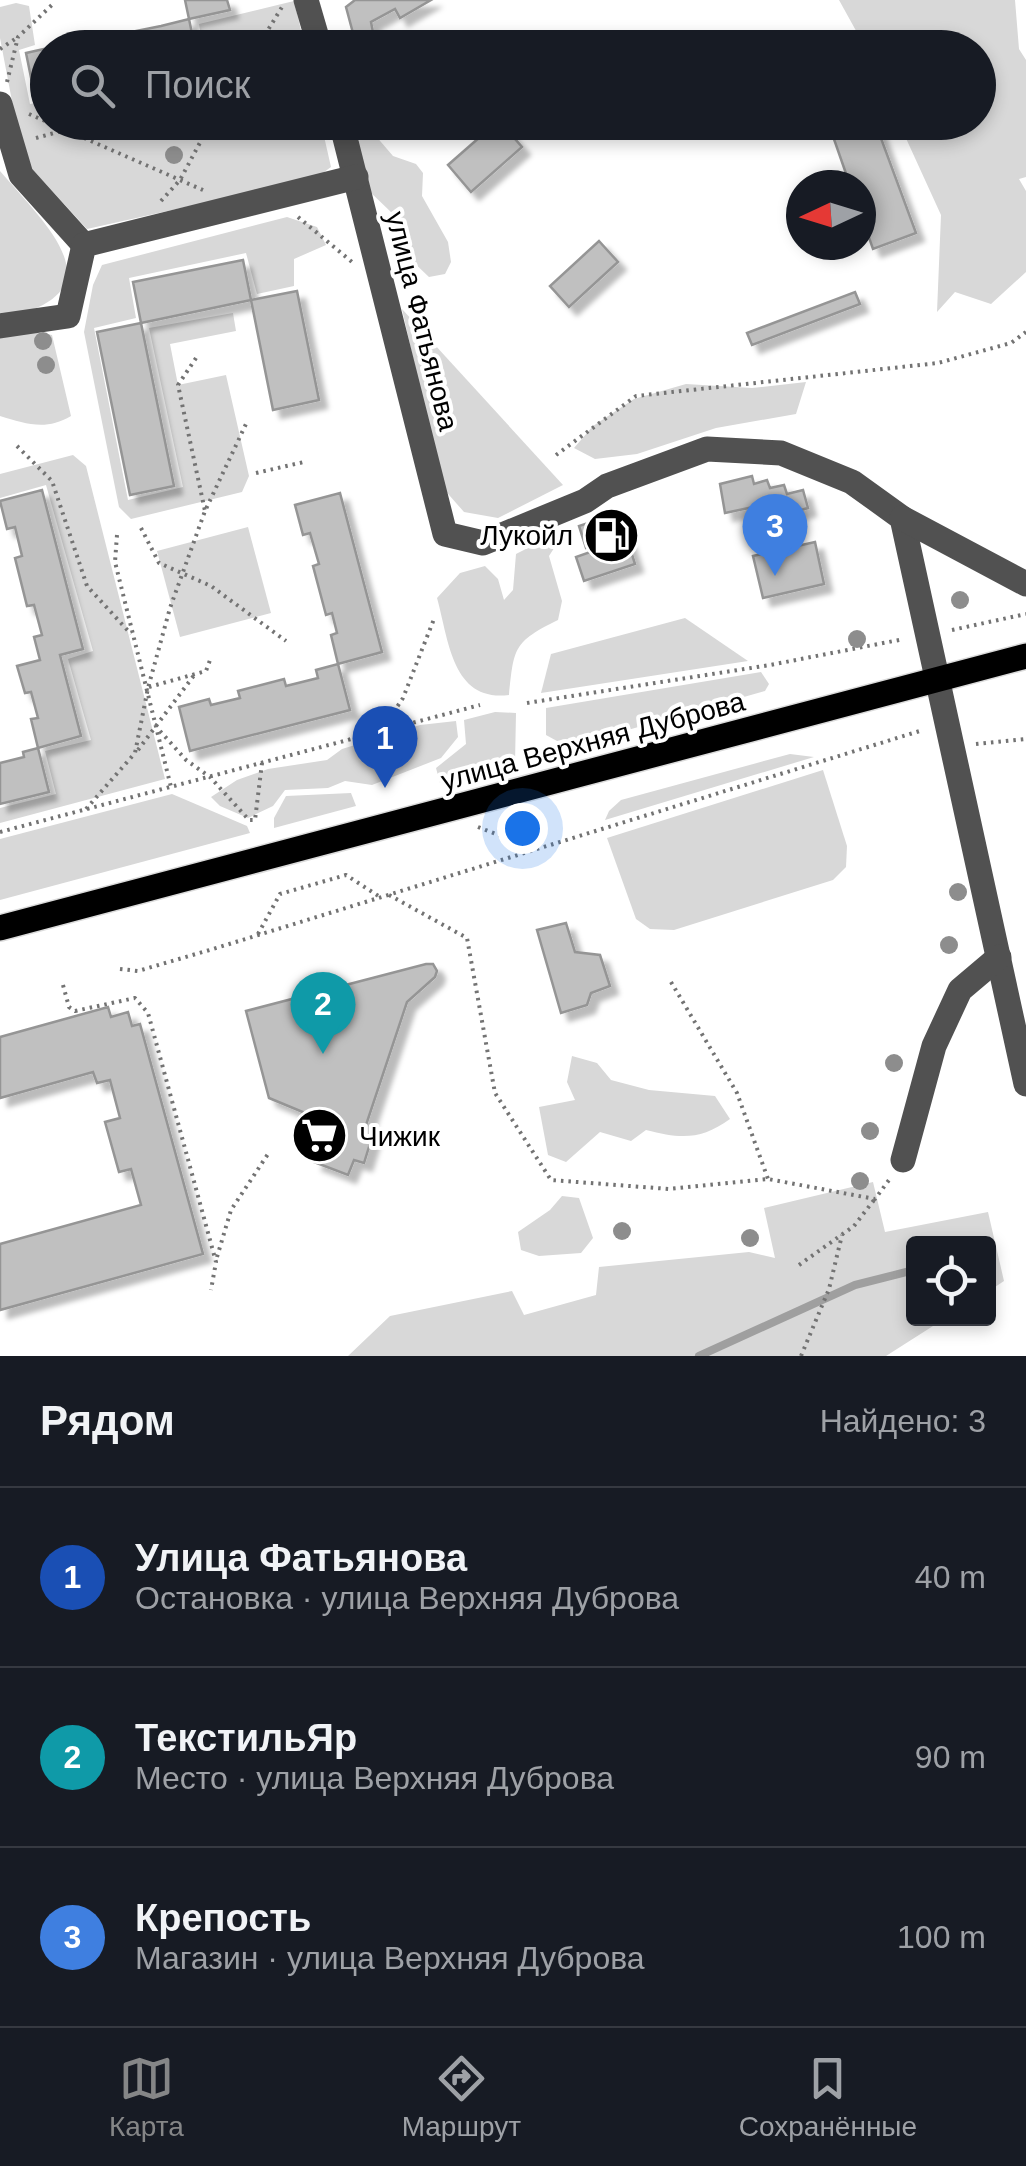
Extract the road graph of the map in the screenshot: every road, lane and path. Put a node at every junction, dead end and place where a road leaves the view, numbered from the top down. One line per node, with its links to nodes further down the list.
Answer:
1 (288, 0): 4 (path)
2 (306, 0): 5 (street)
3 (53, 4): 6 (path)
4 (267, 30)
5 (315, 30)
6 (18, 37): 7 (path); 8 (path)
7 (0, 49)
8 (0, 105): 9 (path); 14 (street)
9 (30, 115)
10 (31, 140): 14 (path)
11 (87, 140): 16 (path)
12 (202, 140): 16 (path)
13 (346, 140): 15 (street, улица Фатьянова)
14 (12, 144): 20 (street)
15 (356, 177): 17 (street); 21 (street, улица Фатьянова)
16 (180, 180): 18 (path); 19 (path)
17 (268, 200): 18 (street); 21 (path)
18 (233, 208): 19 (street)
19 (131, 234): 20 (street)
20 (84, 246): 22 (street)
21 (380, 270): 31 (street, улица Фатьянова)
22 (0, 326)
23 (1026, 332): 27 (path)
24 (196, 358): 30 (path)
25 (246, 424): 30 (path)
26 (17, 446): 39 (path)
27 (556, 455)
28 (304, 462): 29 (path)
29 (256, 473)
30 (204, 511): 34 (path)
31 (902, 518): 35 (street); 38 (street)
32 (141, 528): 34 (path)
33 (117, 534): 39 (path)
34 (182, 574): 40 (path); 45 (path)
35 (1026, 584)
36 (1026, 614): 38 (path)
37 (434, 619): 49 (path)
38 (927, 635): 44 (street); 46 (path)
39 (134, 638): 45 (path)
40 (286, 641)
41 (1026, 656): 44 (main road, улица Верхняя Дуброва)
42 (210, 660): 43 (path)
43 (195, 674): 45 (path); 48 (path)
44 (936, 680): 51 (street); 62 (main road, улица Верхняя Дуброва)
45 (148, 688): 48 (path); 52 (path)
46 (528, 703)
47 (480, 705): 49 (path)
48 (157, 728): 52 (path); 54 (path); 55 (path)
49 (381, 731): 53 (path)
50 (1026, 739): 51 (path)
51 (952, 746): 59 (path); 64 (street)
52 (136, 754): 56 (path)
53 (262, 763): 54 (path); 54 (path)
54 (210, 777): 55 (path)
55 (172, 787): 56 (path)
56 (86, 809): 58 (path)
57 (479, 827): 59 (path)
58 (0, 832)
59 (537, 850): 60 (path)
60 (389, 894): 61 (path); 71 (path)
61 (380, 897): 63 (path); 63 (path)
62 (0, 928)
63 (258, 935): 65 (path)
64 (999, 957): 68 (street); 70 (street)
65 (120, 969)
66 (671, 982): 71 (path)
67 (62, 985): 74 (path)
68 (1026, 1084)
69 (268, 1154): 74 (path)
70 (902, 1160): 72 (path)
71 (768, 1179): 72 (path)
72 (875, 1199): 73 (path)
73 (842, 1235): 75 (path); 77 (path)
74 (216, 1262): 76 (path)
75 (799, 1265)
76 (211, 1290)
77 (801, 1356)

